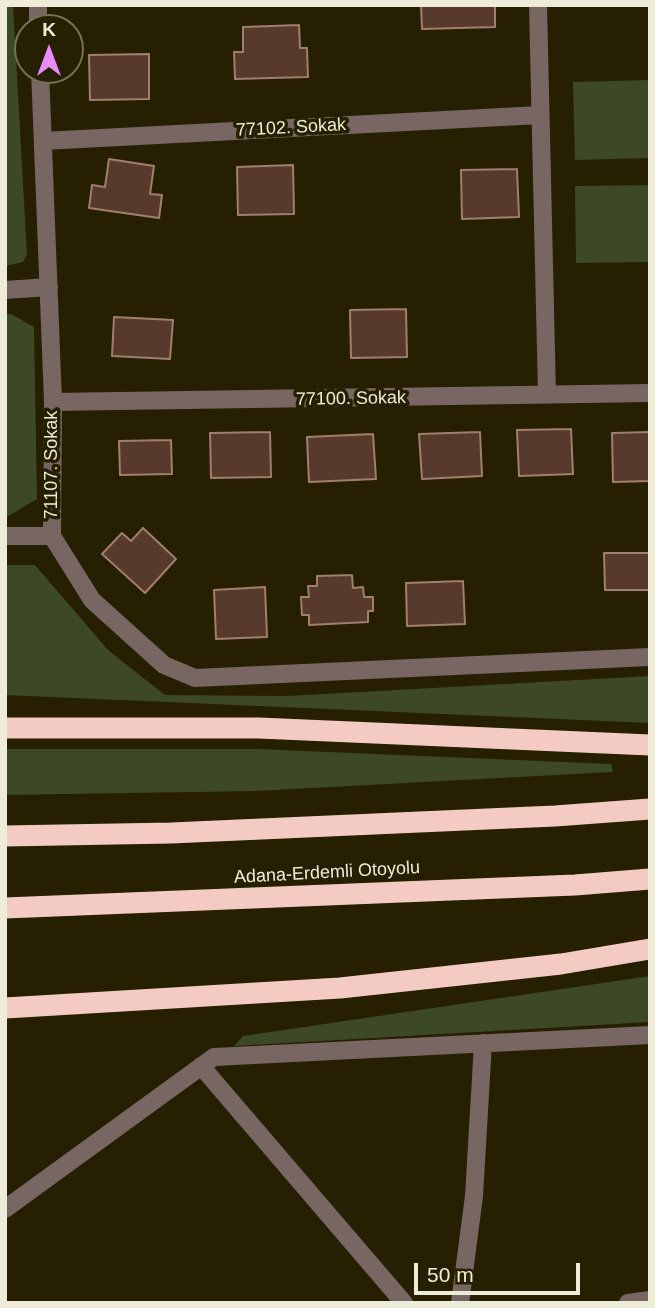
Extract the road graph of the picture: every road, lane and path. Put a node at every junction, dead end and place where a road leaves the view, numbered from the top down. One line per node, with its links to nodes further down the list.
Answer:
1 (538, 5): 3 (street)
2 (41, 84): 4 (street, 71107. Sokak)
3 (540, 115): 4 (street, 77102. Sokak); 8 (street)
4 (43, 141): 5 (street, 71107. Sokak)
5 (49, 287): 6 (street); 9 (street, 71107. Sokak)
6 (5, 290)
7 (650, 393): 8 (street, 77100. Sokak)
8 (547, 395): 9 (street, 77100. Sokak)
9 (53, 402): 11 (street, 71107. Sokak)
10 (5, 536): 11 (street)
11 (52, 536): 12 (street, 71107. Sokak)
12 (650, 657)
13 (5, 728): 14 (highway)
14 (650, 745)
15 (650, 809): 16 (highway)
16 (5, 836)
17 (650, 879): 18 (highway, Adana-Erdemli Otoyolu)
18 (5, 908)
19 (650, 949): 20 (highway)
20 (5, 1008)
21 (650, 1035): 22 (street)
22 (484, 1043): 23 (street); 27 (street)
23 (201, 1066): 24 (street); 26 (street)
24 (5, 1209)
25 (650, 1300): 28 (street)
26 (404, 1303)
27 (460, 1303)
28 (628, 1303)

